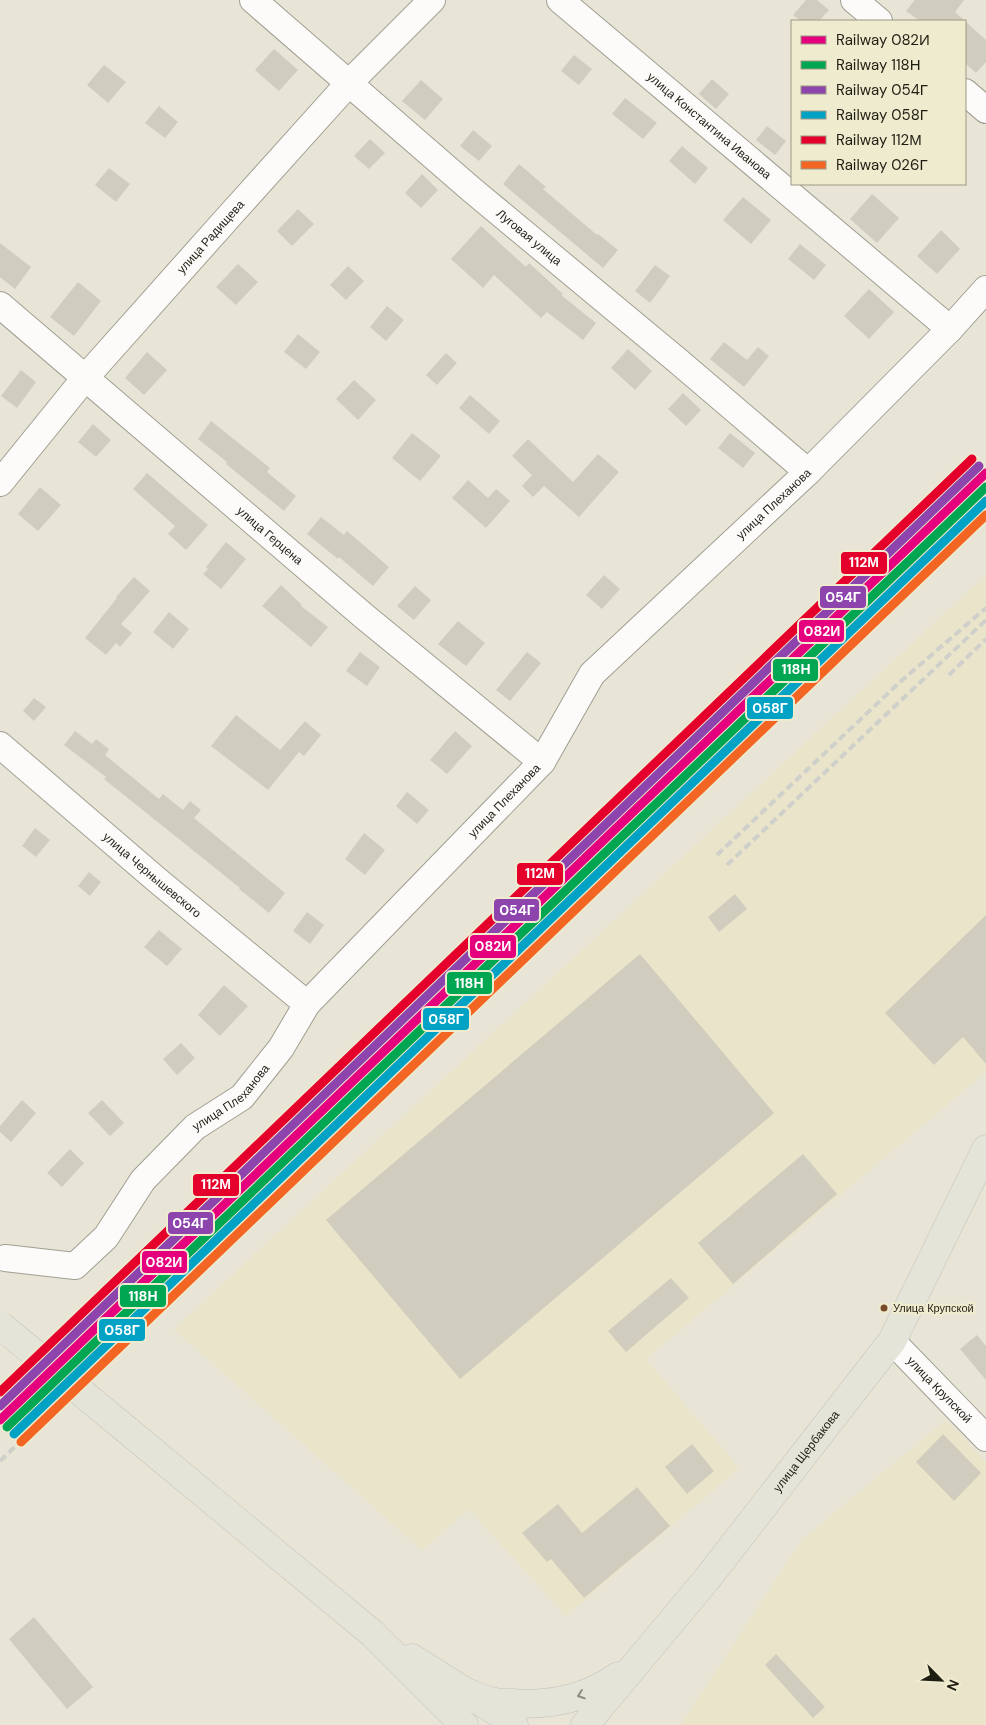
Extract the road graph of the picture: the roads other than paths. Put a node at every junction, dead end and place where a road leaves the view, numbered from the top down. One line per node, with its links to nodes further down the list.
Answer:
1 (253, 0): 6 (street, Луговая улица)
2 (432, 0): 6 (street, улица Радищева)
3 (560, 0): 11 (street, улица Константина Иванова)
4 (854, 0): 5 (street)
5 (878, 20)
6 (349, 83): 12 (street, улица Радищева); 13 (street, Луговая улица)
7 (966, 93): 8 (street)
8 (986, 110)
9 (986, 289): 11 (street, улица Плеханова)
10 (0, 305): 12 (street, улица Герцена)
11 (950, 329): 13 (street, улица Плеханова)
12 (85, 378): 14 (street, улица Радищева); 16 (street, улица Герцена)
13 (808, 472): 16 (street, улица Плеханова)
14 (0, 483)
15 (0, 745): 17 (street, улица Чернышевского)
16 (542, 762): 17 (street, улица Плеханова)
17 (306, 1004): 19 (street, улица Плеханова)
18 (986, 1148): 21 (main road, улица Щербакова)
19 (2, 1259)
20 (0, 1325): 23 (main road, bridge)
21 (892, 1341): 22 (street, улица Крупской); 24 (main road, улица Щербакова)
22 (986, 1438)
23 (373, 1634): 25 (main road); 26 (main road)
24 (638, 1663): 25 (main road, one-way to 25); 28 (main road, улица Щербакова)
25 (466, 1692): 27 (main road)
26 (459, 1723)
27 (514, 1725)
28 (585, 1725)

